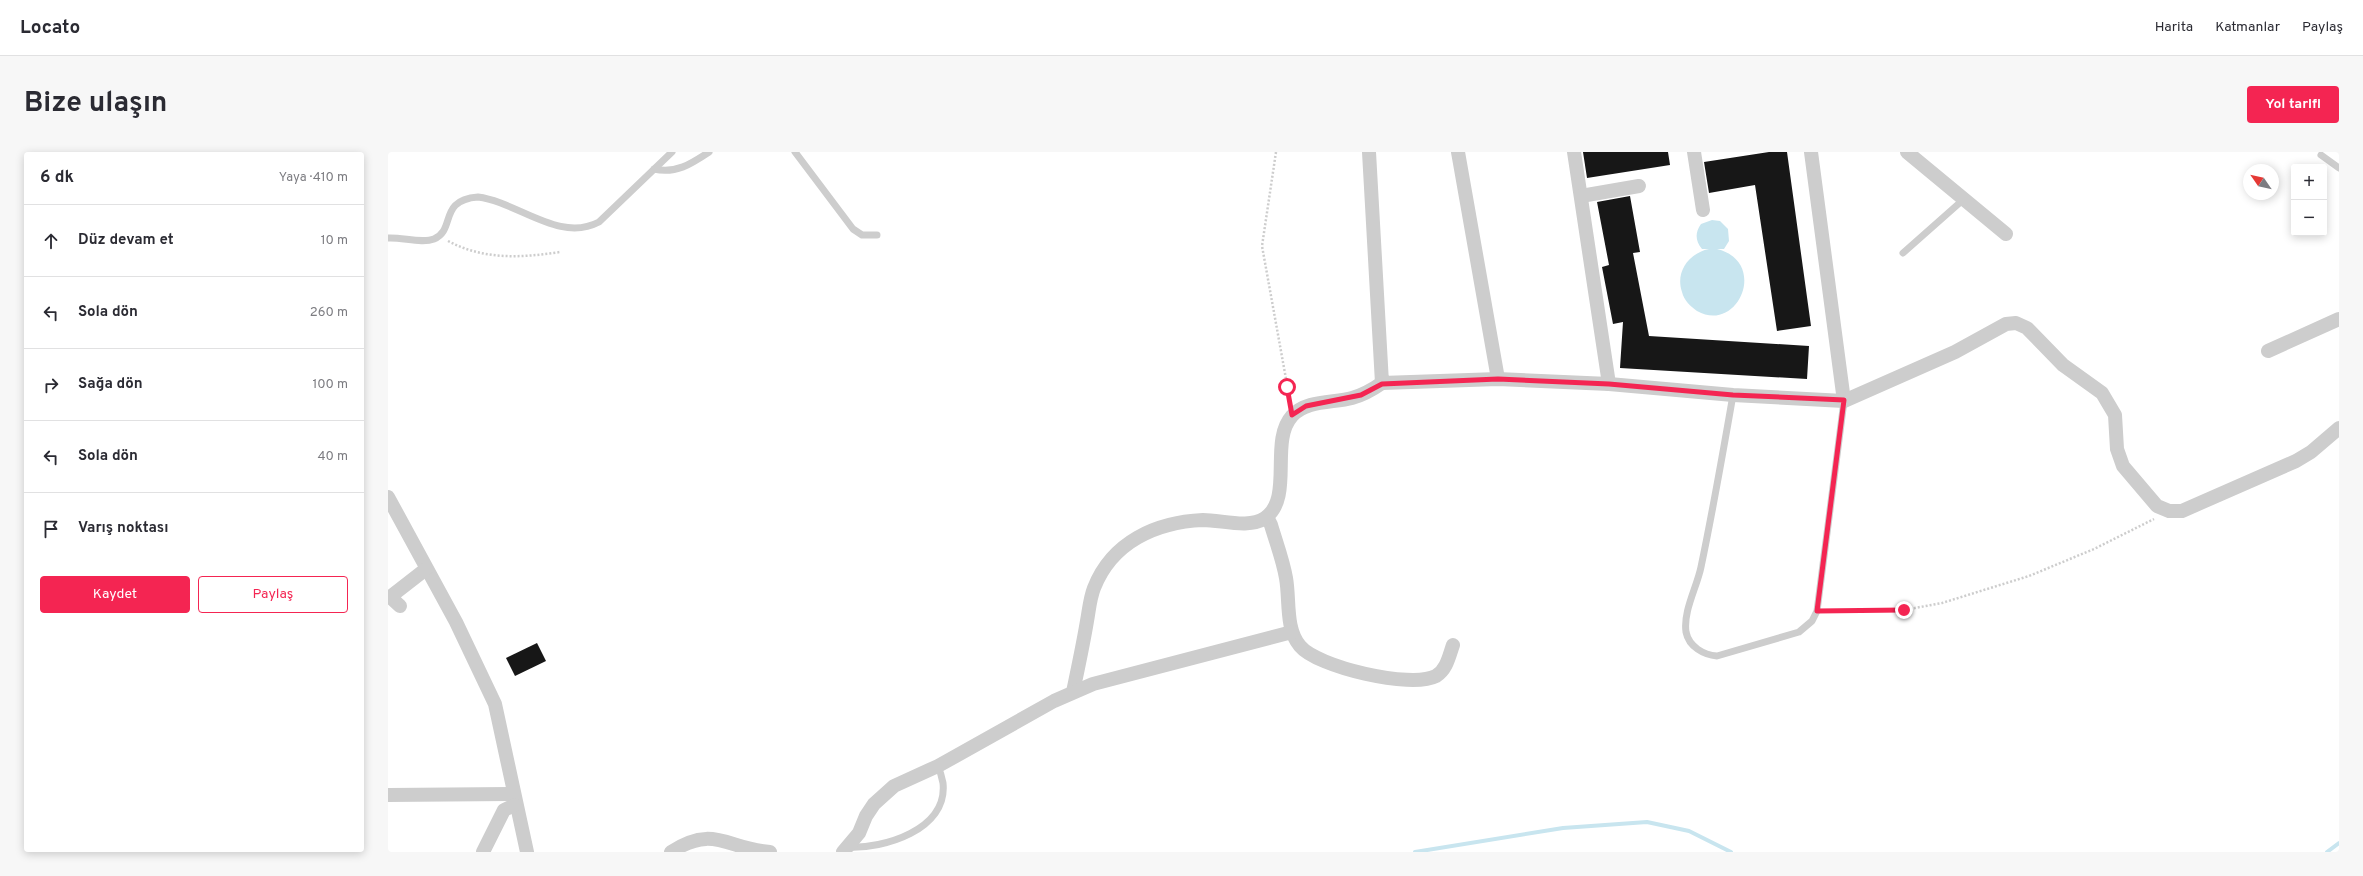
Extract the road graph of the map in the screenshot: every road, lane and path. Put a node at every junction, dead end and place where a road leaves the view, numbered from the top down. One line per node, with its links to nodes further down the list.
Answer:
1 (672, 152): 13 (lane)
2 (709, 152): 13 (lane)
3 (795, 152): 19 (lane)
4 (1276, 152): 31 (path)
5 (1369, 152): 27 (street)
6 (1458, 152): 26 (street)
7 (1574, 152): 15 (street)
8 (1694, 152): 17 (street)
9 (1811, 152): 30 (street)
10 (1907, 152): 16 (street)
11 (2321, 155): 12 (lane)
12 (2339, 168)
13 (654, 169): 20 (lane)
14 (1639, 186): 15 (street)
15 (1582, 196): 28 (street)
16 (1964, 199): 18 (street); 23 (lane)
17 (1702, 210)
18 (2006, 234)
19 (876, 235)
20 (438, 237): 21 (lane); 22 (path)
21 (388, 238)
22 (560, 252)
23 (1904, 253)
24 (2339, 319): 25 (street)
25 (2268, 351)
26 (1498, 379): 27 (street); 28 (street)
27 (1382, 384): 31 (street)
28 (1609, 384): 29 (street)
29 (1733, 395): 30 (street); 38 (lane)
30 (1844, 400): 34 (street); 38 (lane)
31 (1292, 415): 35 (street)
32 (2339, 428): 34 (street)
33 (388, 498): 36 (street)
34 (2163, 509): 38 (path)
35 (1267, 517): 39 (street); 41 (street)
36 (426, 569): 37 (street); 44 (street)
37 (393, 600)
38 (1817, 611)
39 (1292, 632): 40 (street); 41 (street)
40 (1453, 645)
41 (1073, 692): 42 (street)
42 (938, 766): 45 (street); 45 (lane)
43 (388, 795): 44 (street)
44 (514, 800): 46 (street); 47 (street)
45 (846, 849)
46 (483, 852)
47 (527, 852)
48 (671, 852): 49 (street)
49 (770, 852)

